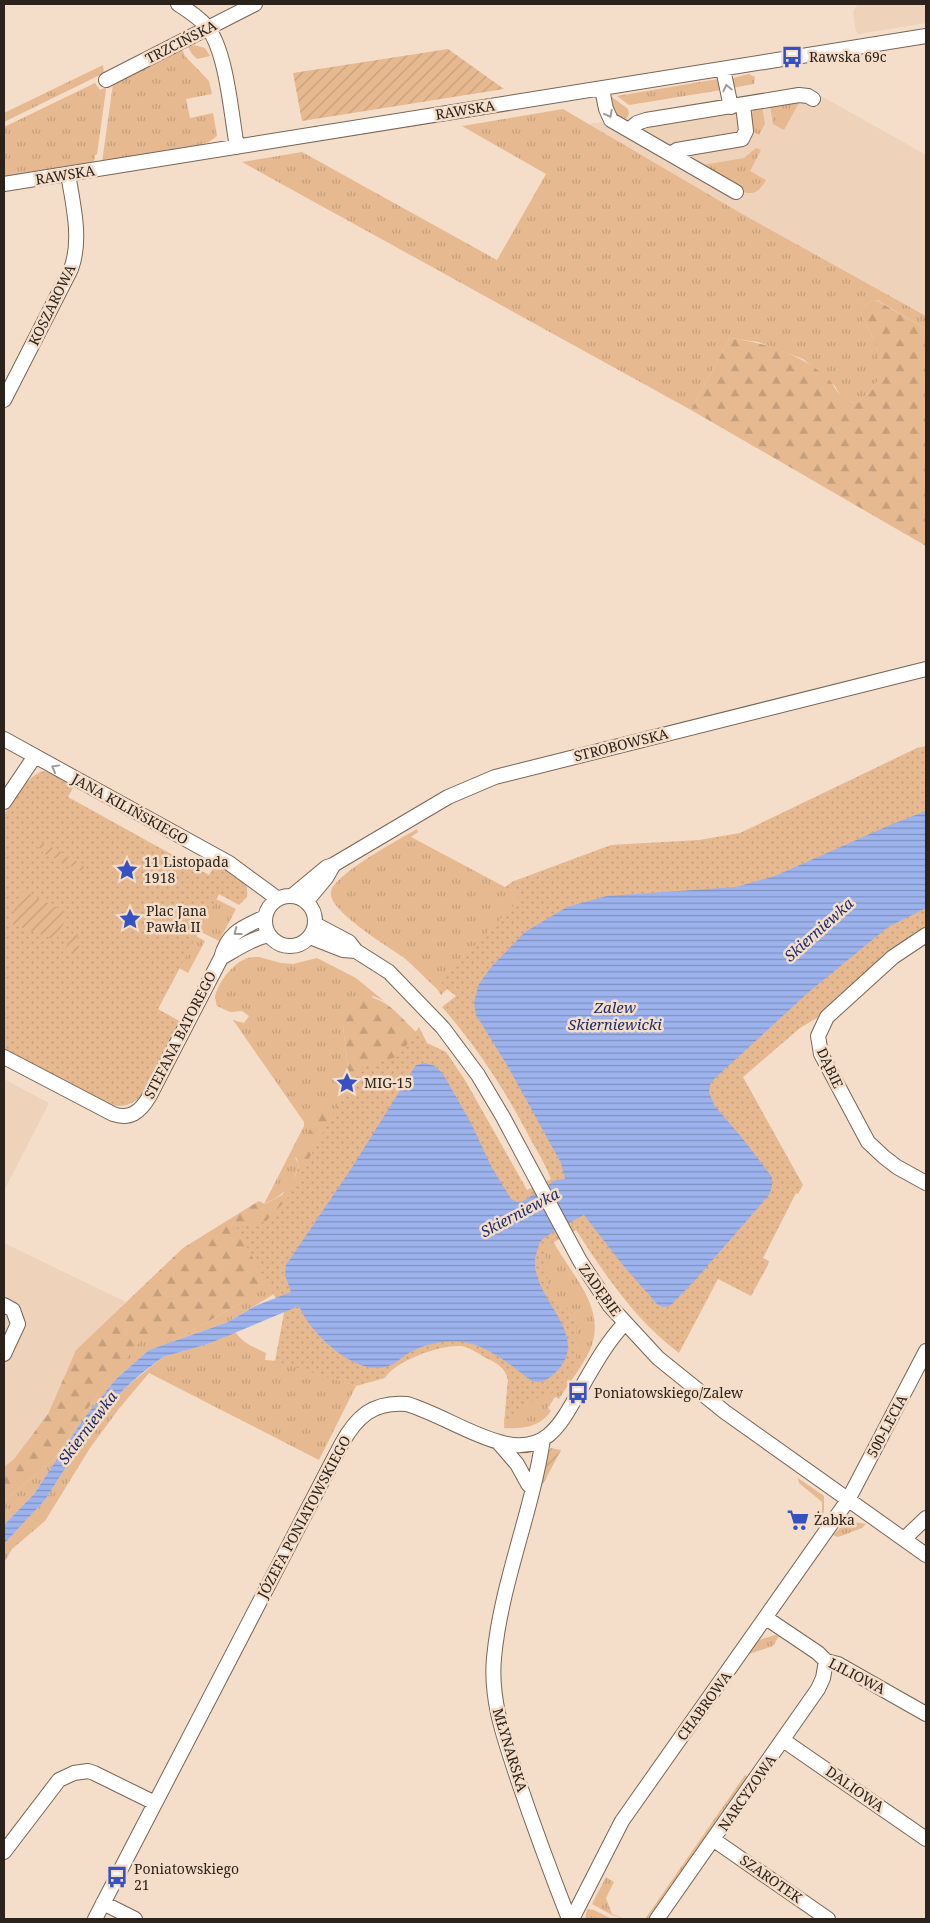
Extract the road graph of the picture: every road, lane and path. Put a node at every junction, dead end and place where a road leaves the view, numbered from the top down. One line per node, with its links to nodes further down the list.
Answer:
1 (178, 4): 3 (street)
2 (255, 4): 3 (street, TRZCIŃSKA)
3 (208, 28): 6 (street, TRZCIŃSKA); 11 (street)
4 (926, 36): 5 (street, RAWSKA)
5 (723, 69): 7 (street, RAWSKA); 9 (street, one-way to 5)
6 (106, 80)
7 (602, 89): 10 (street, one-way to 10); 11 (street, RAWSKA)
8 (813, 99): 9 (street)
9 (737, 106): 10 (street); 12 (street)
10 (629, 130): 12 (street)
11 (237, 147): 13 (street, RAWSKA)
12 (670, 154): 15 (street)
13 (68, 174): 14 (street, RAWSKA); 16 (street, KOSZAROWA)
14 (4, 184)
15 (736, 192)
16 (4, 400)
17 (926, 669): 21 (street, STROBOWSKA)
18 (4, 739): 19 (street, JANA KILIŃSKIEGO)
19 (35, 756): 20 (street); 23 (street, JANA KILIŃSKIEGO, one-way to 19)
20 (4, 802)
21 (333, 865): 22 (street, STROBOWSKA); 24 (street, STROBOWSKA)
22 (292, 896): 23 (street); 24 (street)
23 (278, 899): 25 (street)
24 (306, 902): 26 (street)
25 (265, 917): 28 (street); 29 (street, STEFANA BATOREGO, one-way to 29)
26 (313, 930): 28 (street); 33 (street, ZADĘBIE)
27 (926, 934): 31 (street, DĄBIE)
28 (269, 935): 29 (street, STEFANA BATOREGO)
29 (221, 958): 30 (street, STEFANA BATOREGO)
30 (4, 1057)
31 (926, 1183)
32 (4, 1305): 35 (street)
33 (625, 1323): 36 (street, JÓZEFA PONIATOWSKIEGO); 39 (street, ZADĘBIE)
34 (926, 1351): 39 (street, 500-LECIA)
35 (4, 1354)
36 (543, 1439): 37 (street, JÓZEFA PONIATOWSKIEGO); 38 (street, MŁYNARSKA)
37 (498, 1442): 38 (street); 47 (street, JÓZEFA PONIATOWSKIEGO)
38 (533, 1488): 54 (street, MŁYNARSKA)
39 (848, 1500): 41 (street, ZADĘBIE); 43 (street, CHABROWA)
40 (926, 1518): 41 (street)
41 (904, 1539): 42 (street, ZADĘBIE)
42 (926, 1555)
43 (766, 1618): 44 (street, LILIOWA); 54 (street, CHABROWA)
44 (826, 1661): 45 (street, LILIOWA); 46 (street, NARCYZOWA)
45 (926, 1714)
46 (783, 1740): 48 (street, DALIOWA); 49 (street, NARCYZOWA)
47 (154, 1803): 50 (street); 51 (street, JÓZEFA PONIATOWSKIEGO)
48 (926, 1839)
49 (714, 1840): 55 (street, NARCYZOWA); 56 (street, SZAROTEK)
50 (4, 1852)
51 (103, 1903): 52 (street, JÓZEFA PONIATOWSKIEGO); 53 (street)
52 (95, 1919)
53 (135, 1919)
54 (571, 1919)
55 (657, 1919)
56 (828, 1919)

